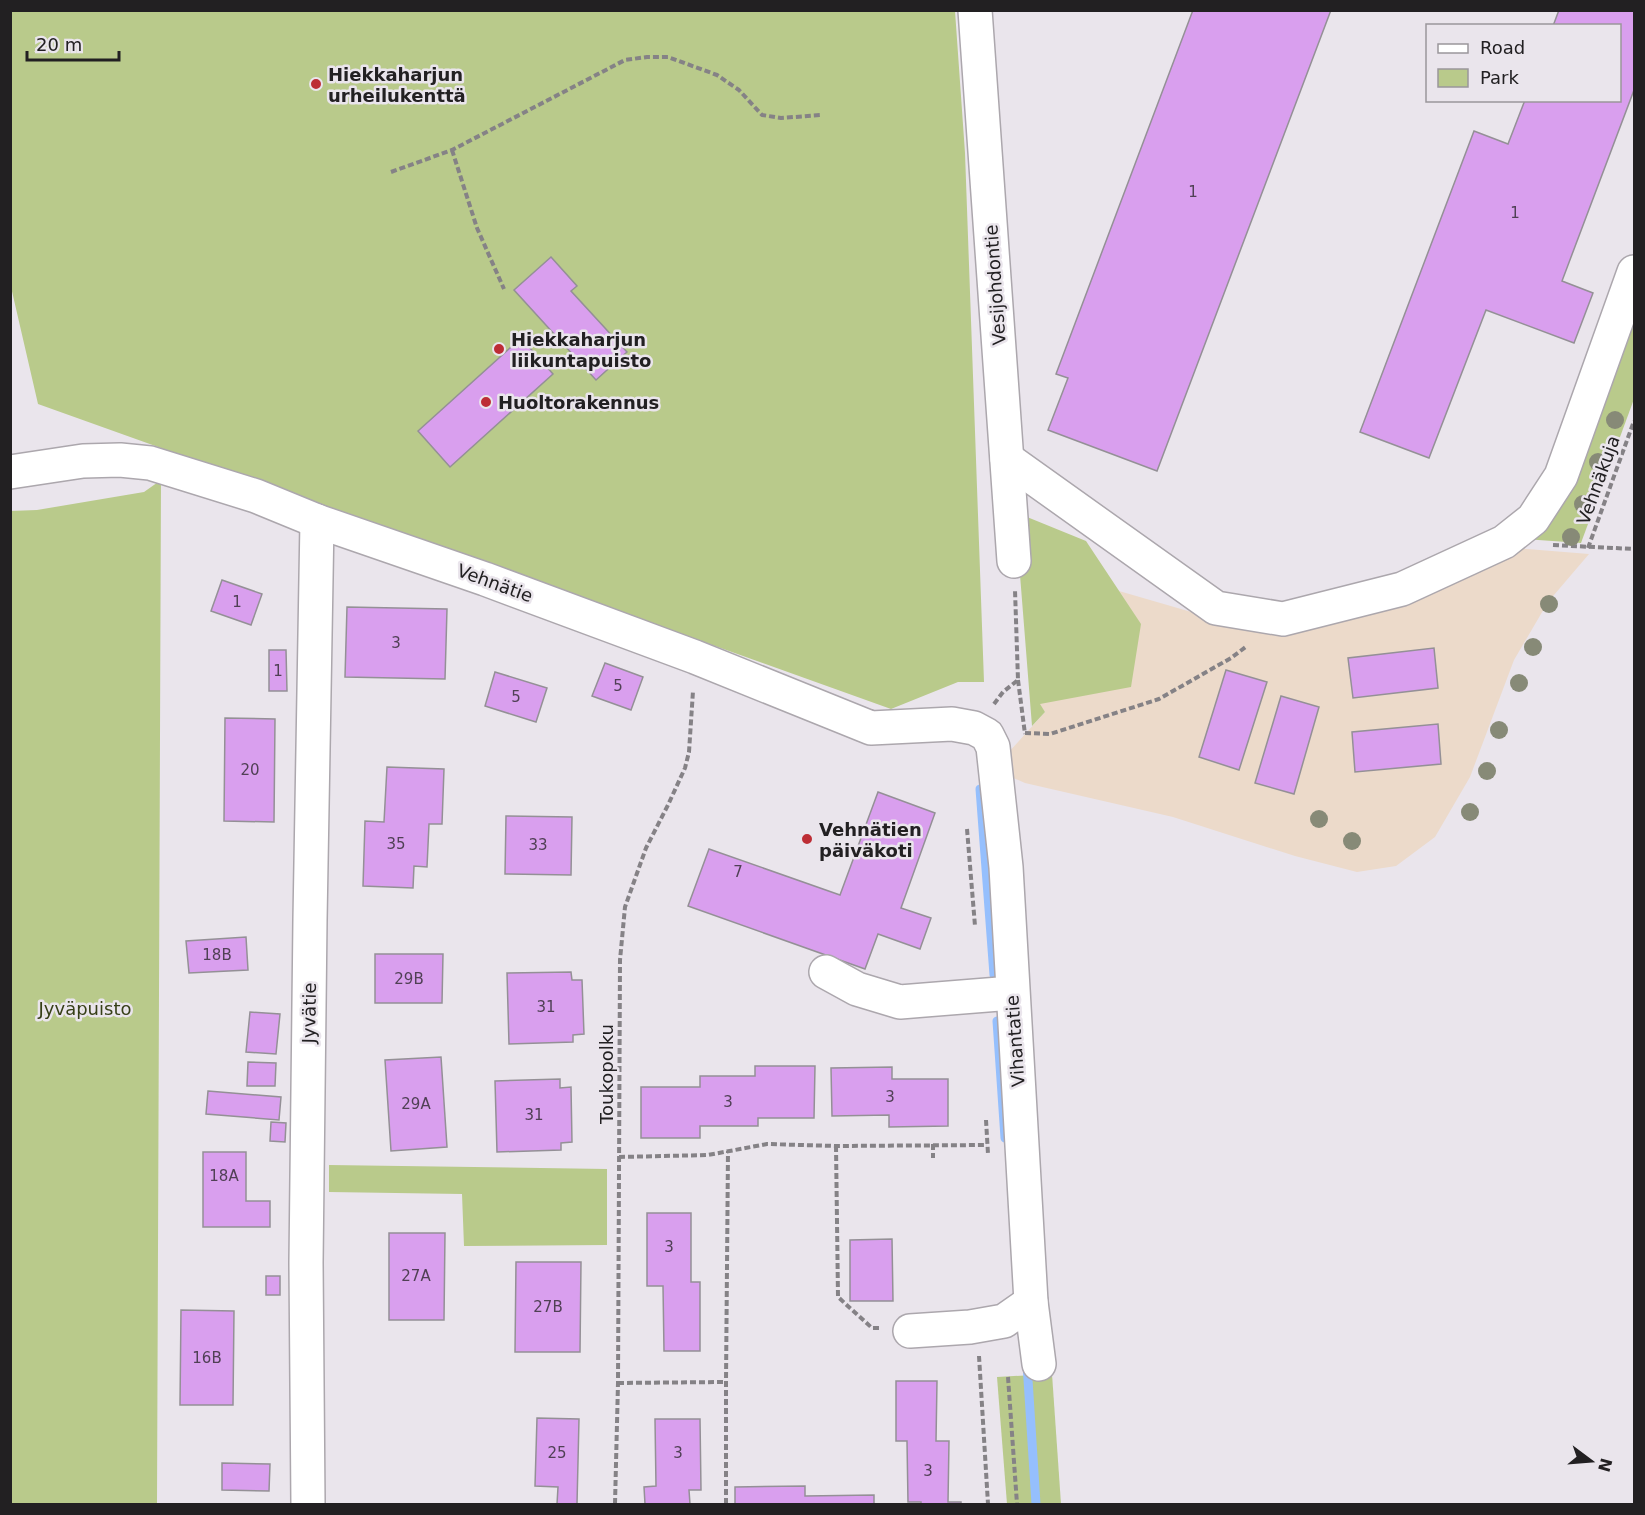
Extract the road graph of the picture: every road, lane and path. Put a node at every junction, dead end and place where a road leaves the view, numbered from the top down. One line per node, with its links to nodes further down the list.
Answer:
1 (975, 10): 8 (street, Vesijohdontie)
2 (821, 115): 3 (path)
3 (452, 150): 4 (path); 6 (path)
4 (391, 172)
5 (1635, 272): 15 (street)
6 (504, 289)
7 (1635, 421): 12 (path, Vehnäkuja)
8 (1007, 459): 14 (street, Vesijohdontie); 15 (street)
9 (10, 472): 10 (street, Vehnätie)
10 (317, 521): 16 (street, Vehnätie); 33 (street, Jyvätie)
11 (1552, 545): 12 (path)
12 (1588, 548): 13 (path)
13 (1635, 549)
14 (1014, 561)
15 (1282, 619): 18 (path)
16 (696, 657): 17 (street, Vehnätie); 25 (path, Toukopolku)
17 (974, 728): 20 (street, Vihantatie)
18 (1025, 733)
19 (826, 972): 20 (street)
20 (1012, 993): 27 (street, Vihantatie)
21 (933, 1144): 22 (path); 23 (path); 26 (path)
22 (987, 1145)
23 (836, 1146): 24 (path); 29 (path)
24 (728, 1151): 25 (path); 31 (path)
25 (619, 1157): 32 (path, Toukopolku)
26 (933, 1158)
27 (1031, 1302): 28 (street); 30 (street, Vihantatie)
28 (970, 1327): 29 (street); 36 (path)
29 (910, 1331)
30 (1039, 1365)
31 (726, 1382): 32 (path); 35 (path)
32 (618, 1383): 34 (path, Toukopolku)
33 (308, 1504)
34 (615, 1504)
35 (726, 1504)
36 (988, 1504)

